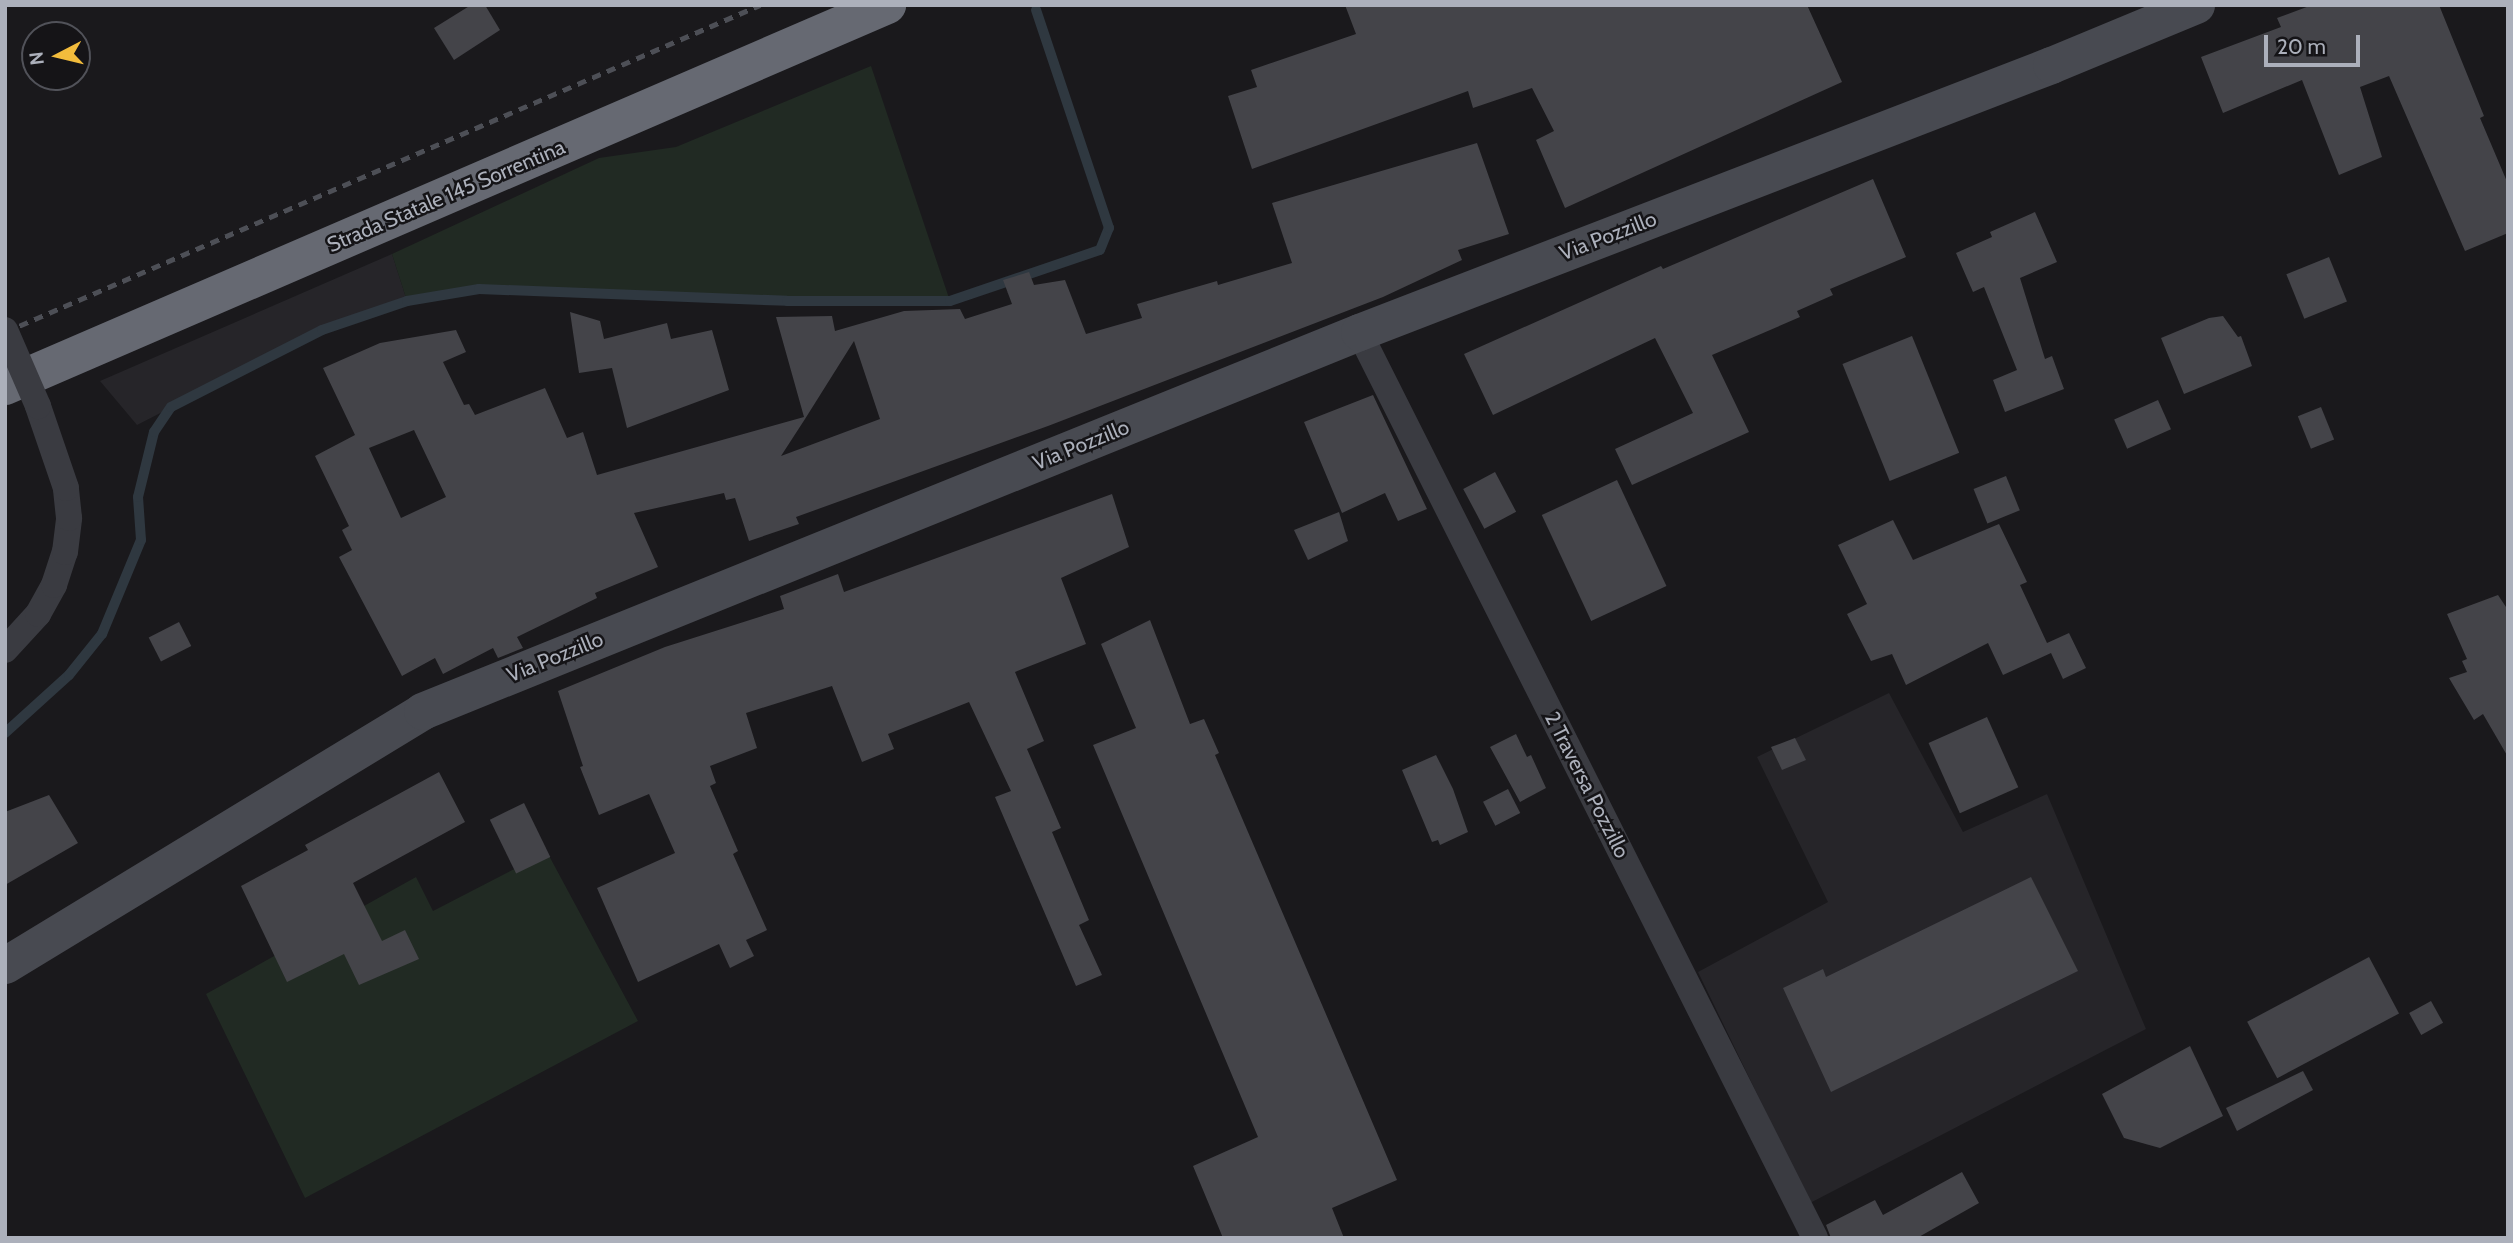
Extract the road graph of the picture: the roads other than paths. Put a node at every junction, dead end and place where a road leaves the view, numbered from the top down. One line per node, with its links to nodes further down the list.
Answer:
1 (887, 5): 5 (highway, Strada Statale 145 Sorrentina)
2 (2196, 5): 4 (main road, Via Pozzillo)
3 (5, 330): 6 (street, bridge)
4 (1359, 332): 7 (main road, Via Pozzillo); 8 (street, 2 Traversa Pozzillo)
5 (5, 386)
6 (5, 650)
7 (5, 965)
8 (1815, 1238)

